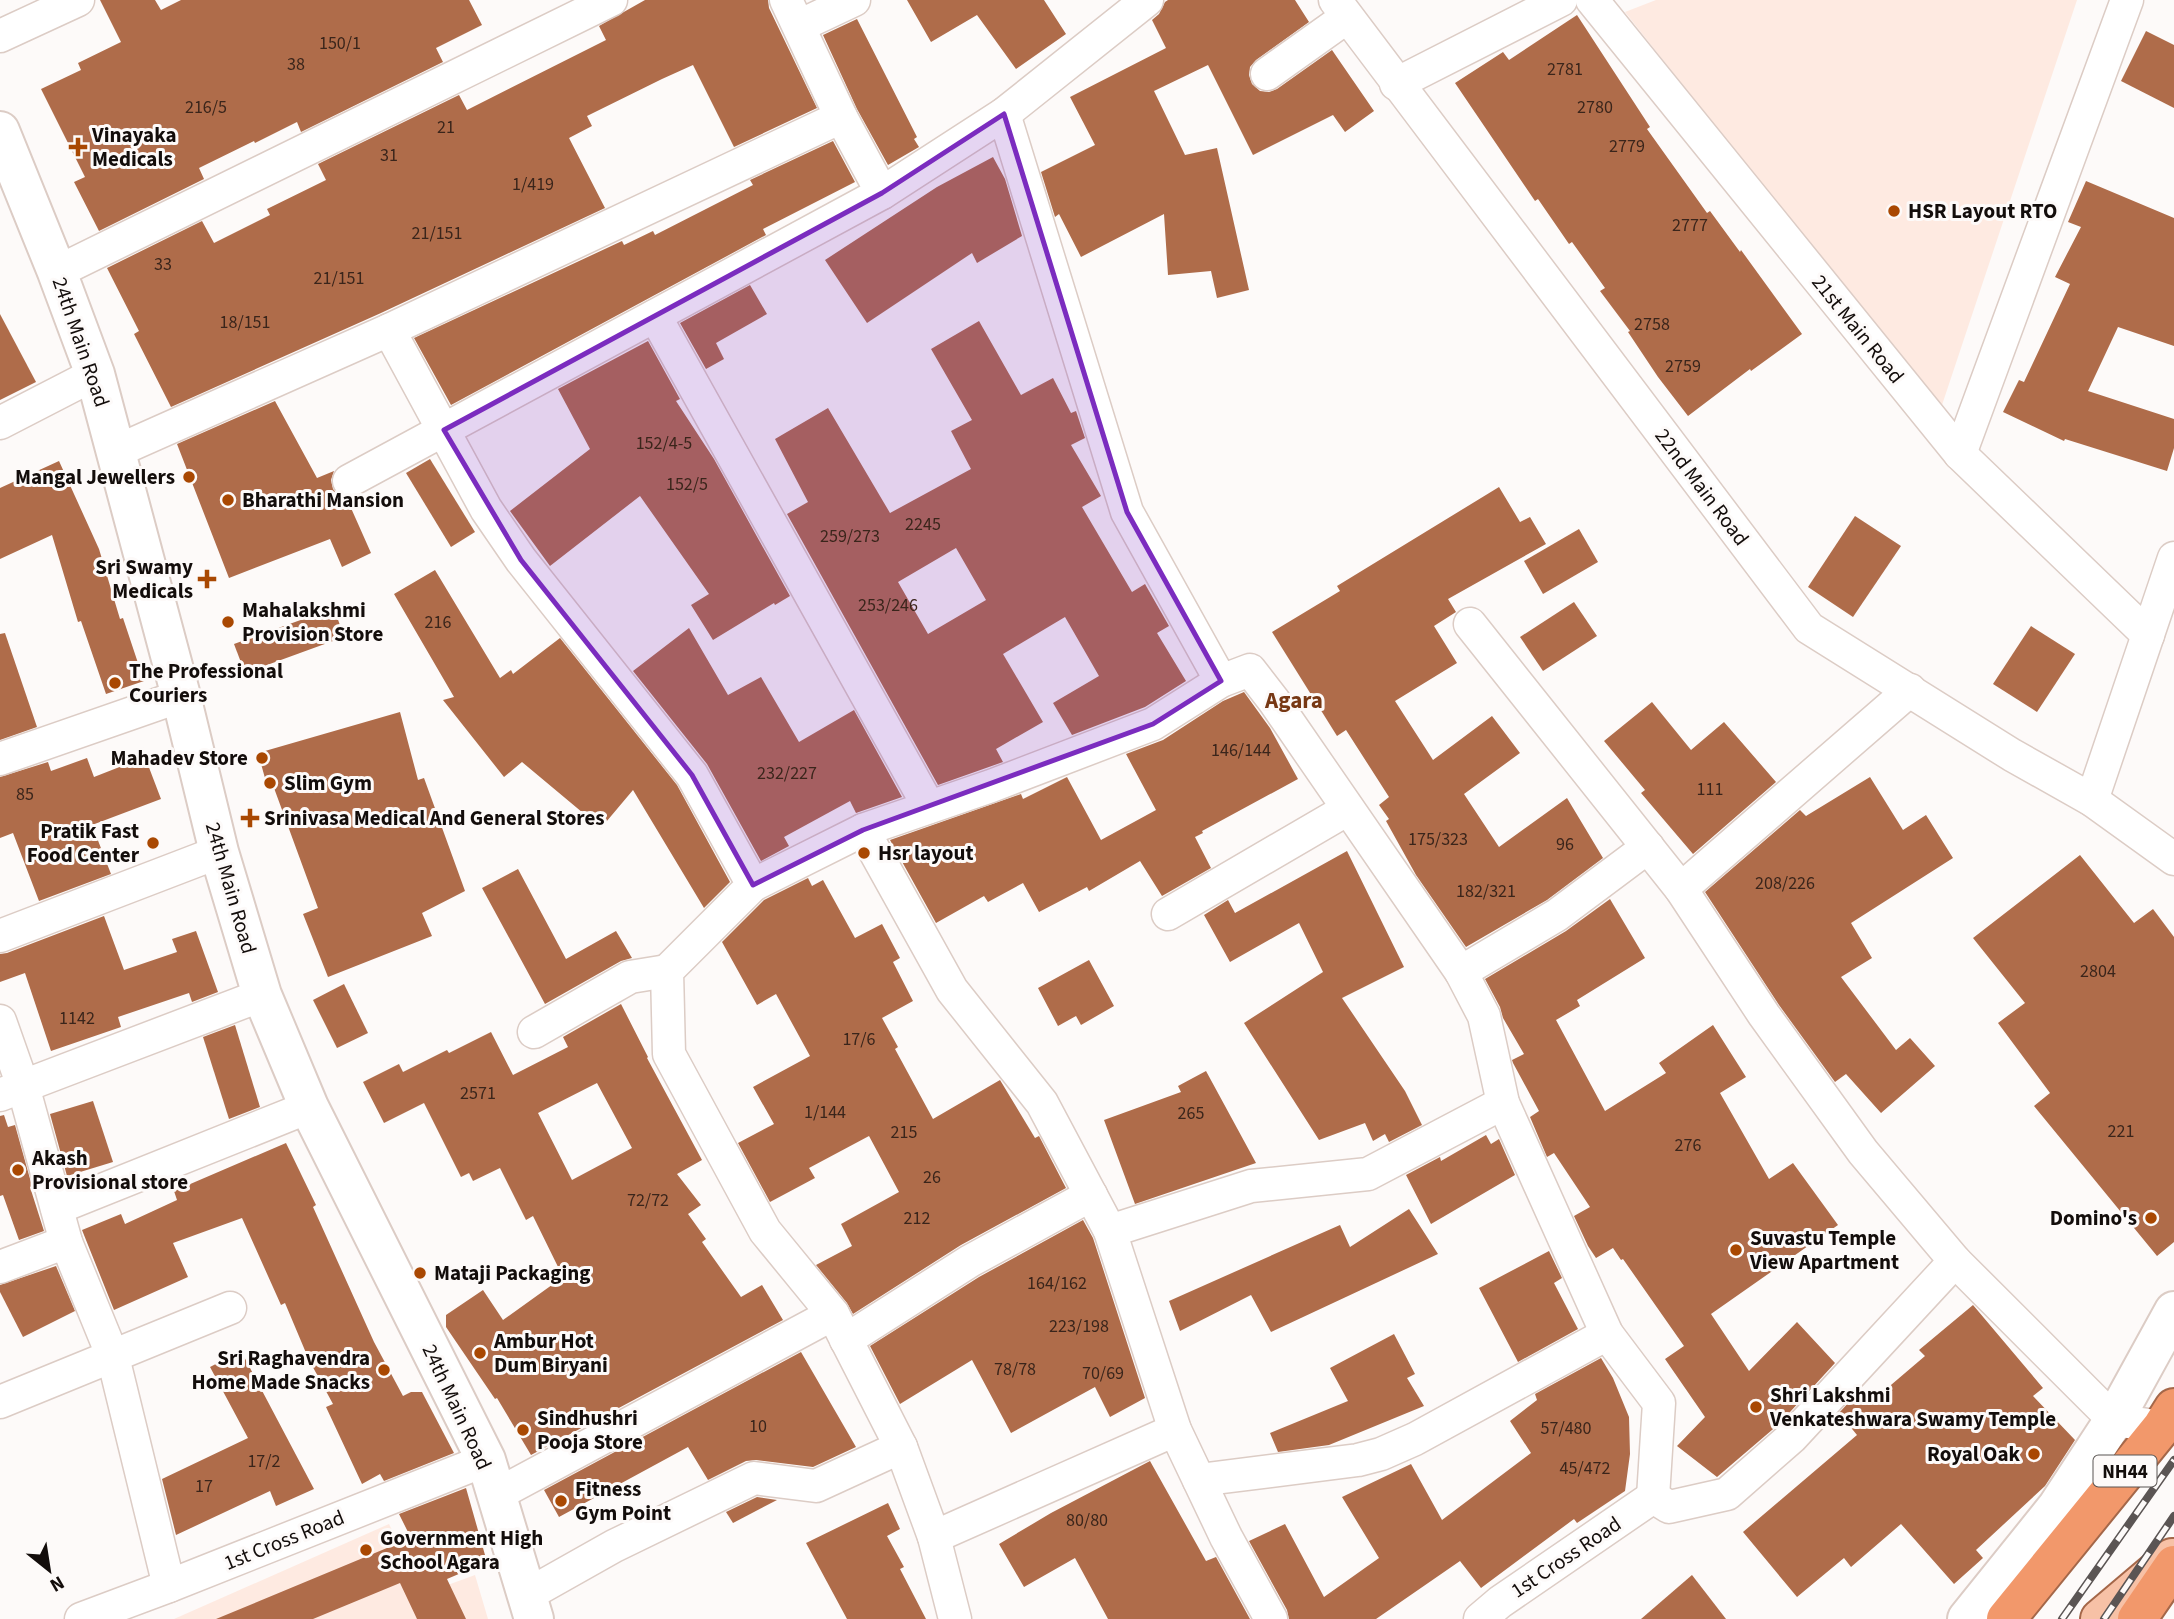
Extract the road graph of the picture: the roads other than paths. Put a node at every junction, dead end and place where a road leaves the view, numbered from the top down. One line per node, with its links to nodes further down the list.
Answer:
1 (78, 0): 10 (street)
2 (611, 0): 17 (street)
3 (854, 0): 9 (street)
4 (1147, 0): 13 (street)
5 (1561, 0): 12 (street)
6 (1592, 0): 24 (street, 21st Main Road)
7 (2127, 0): 24 (street)
8 (1341, 8): 11 (street); 12 (street, 22nd Main Road)
9 (792, 13): 14 (street)
10 (0, 36)
11 (1267, 74)
12 (1396, 84): 30 (street, 22nd Main Road)
13 (1004, 114): 16 (street); 29 (street)
14 (841, 117): 16 (street); 19 (street)
15 (0, 131): 17 (street, 24th Main Road)
16 (882, 193): 18 (street)
17 (57, 272): 20 (street, 24th Main Road)
18 (655, 316): 22 (street); 34 (street)
19 (389, 330): 22 (street); 23 (street)
20 (95, 374): 21 (street); 23 (street, 24th Main Road)
21 (0, 422)
22 (444, 430): 25 (street); 40 (street)
23 (117, 451): 31 (street, 24th Main Road)
24 (1960, 454): 28 (street, 21st Main Road)
25 (349, 481)
26 (2174, 558): 28 (street)
27 (1471, 624): 37 (street)
28 (2148, 635): 33 (street)
29 (1221, 681): 34 (street); 35 (street)
30 (1910, 690): 33 (street, 22nd Main Road); 41 (street)
31 (181, 696): 32 (street); 38 (street, 24th Main Road)
32 (0, 759)
33 (2092, 800): 39 (street, 22nd Main Road)
34 (929, 807): 36 (street)
35 (1348, 809): 42 (street); 45 (street)
36 (863, 830): 40 (street); 52 (street)
37 (1648, 847): 41 (street); 45 (street)
38 (219, 852): 43 (street); 46 (street, 24th Main Road)
39 (2174, 859)
40 (753, 885): 44 (street)
41 (1681, 889): 56 (street)
42 (1168, 914)
43 (0, 936)
44 (667, 971): 48 (street); 60 (street)
45 (1461, 972): 50 (street)
46 (262, 995): 49 (street); 51 (street, 24th Main Road)
47 (0, 1021): 49 (street)
48 (534, 1032)
49 (12, 1091): 53 (street)
50 (1503, 1103): 54 (street); 61 (street)
51 (309, 1107): 53 (street); 68 (street, 24th Main Road)
52 (1091, 1195): 54 (street); 60 (street, 1st Cross Road)
53 (57, 1208): 55 (street)
54 (1110, 1231): 66 (street)
55 (66, 1242): 57 (street); 62 (street)
56 (1955, 1261): 65 (street); 70 (street)
57 (0, 1267)
58 (230, 1308): 62 (street)
59 (2174, 1311): 65 (street)
60 (839, 1327): 67 (street); 68 (street, 1st Cross Road)
61 (1606, 1334): 69 (street); 70 (street)
62 (113, 1357): 63 (street); 74 (street)
63 (0, 1402)
64 (2168, 1417): 65 (street); 81 (highway, NH44)
65 (2114, 1420): 80 (street)
66 (1175, 1430): 69 (street); 71 (street)
67 (901, 1447): 71 (street); 75 (street)
68 (491, 1477): 74 (street, 1st Cross Road); 75 (street, 24th Main Road)
69 (1199, 1480): 78 (street)
70 (1653, 1497): 79 (street, 1st Cross Road)
71 (934, 1537): 77 (street)
72 (2174, 1557): 82 (main road)
73 (2174, 1565): 83 (highway)
74 (169, 1586): 76 (street, 1st Cross Road)
75 (530, 1607)
76 (81, 1619)
77 (955, 1619)
78 (1271, 1619)
79 (1480, 1619)
80 (1967, 1619)
81 (2006, 1619)
82 (2100, 1619)
83 (2137, 1619)

